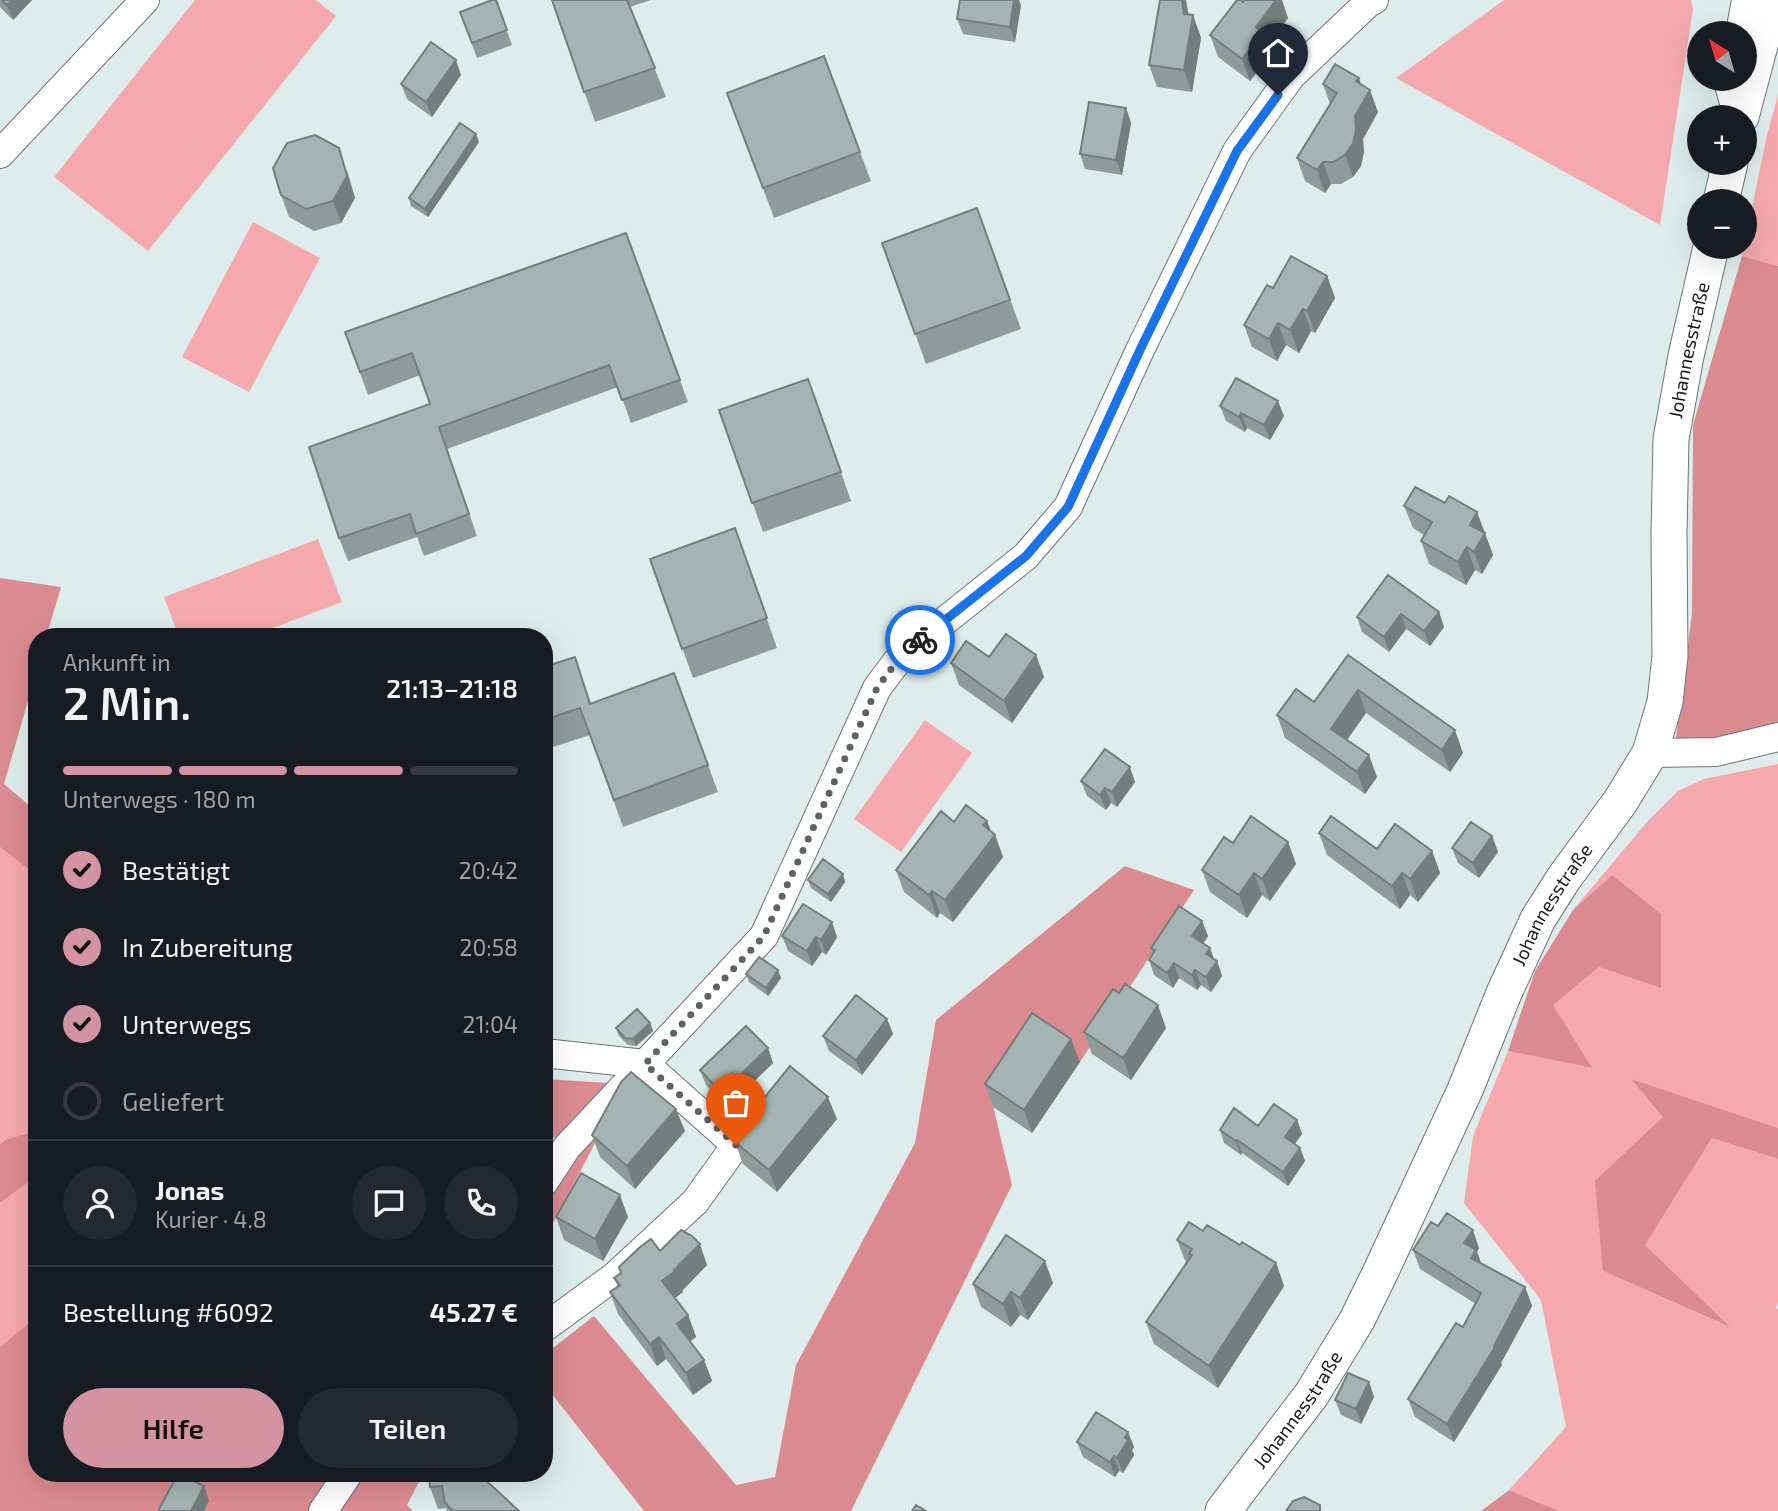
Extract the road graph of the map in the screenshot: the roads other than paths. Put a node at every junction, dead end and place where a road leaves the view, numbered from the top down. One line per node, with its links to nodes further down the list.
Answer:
1 (145, 0): 7 (street)
2 (1374, 0): 12 (street)
3 (1746, 0): 5 (street)
4 (1772, 0): 6 (main road)
5 (1742, 21)
6 (1742, 105)
7 (0, 154)
8 (1708, 259): 10 (main road, Johannesstraße)
9 (1778, 737): 10 (street)
10 (1650, 753): 17 (main road, Johannesstraße)
11 (553, 1054): 12 (street)
12 (645, 1064): 13 (street); 14 (street)
13 (553, 1169)
14 (553, 1321)
15 (343, 1482): 16 (street)
16 (323, 1511)
17 (1223, 1511)

